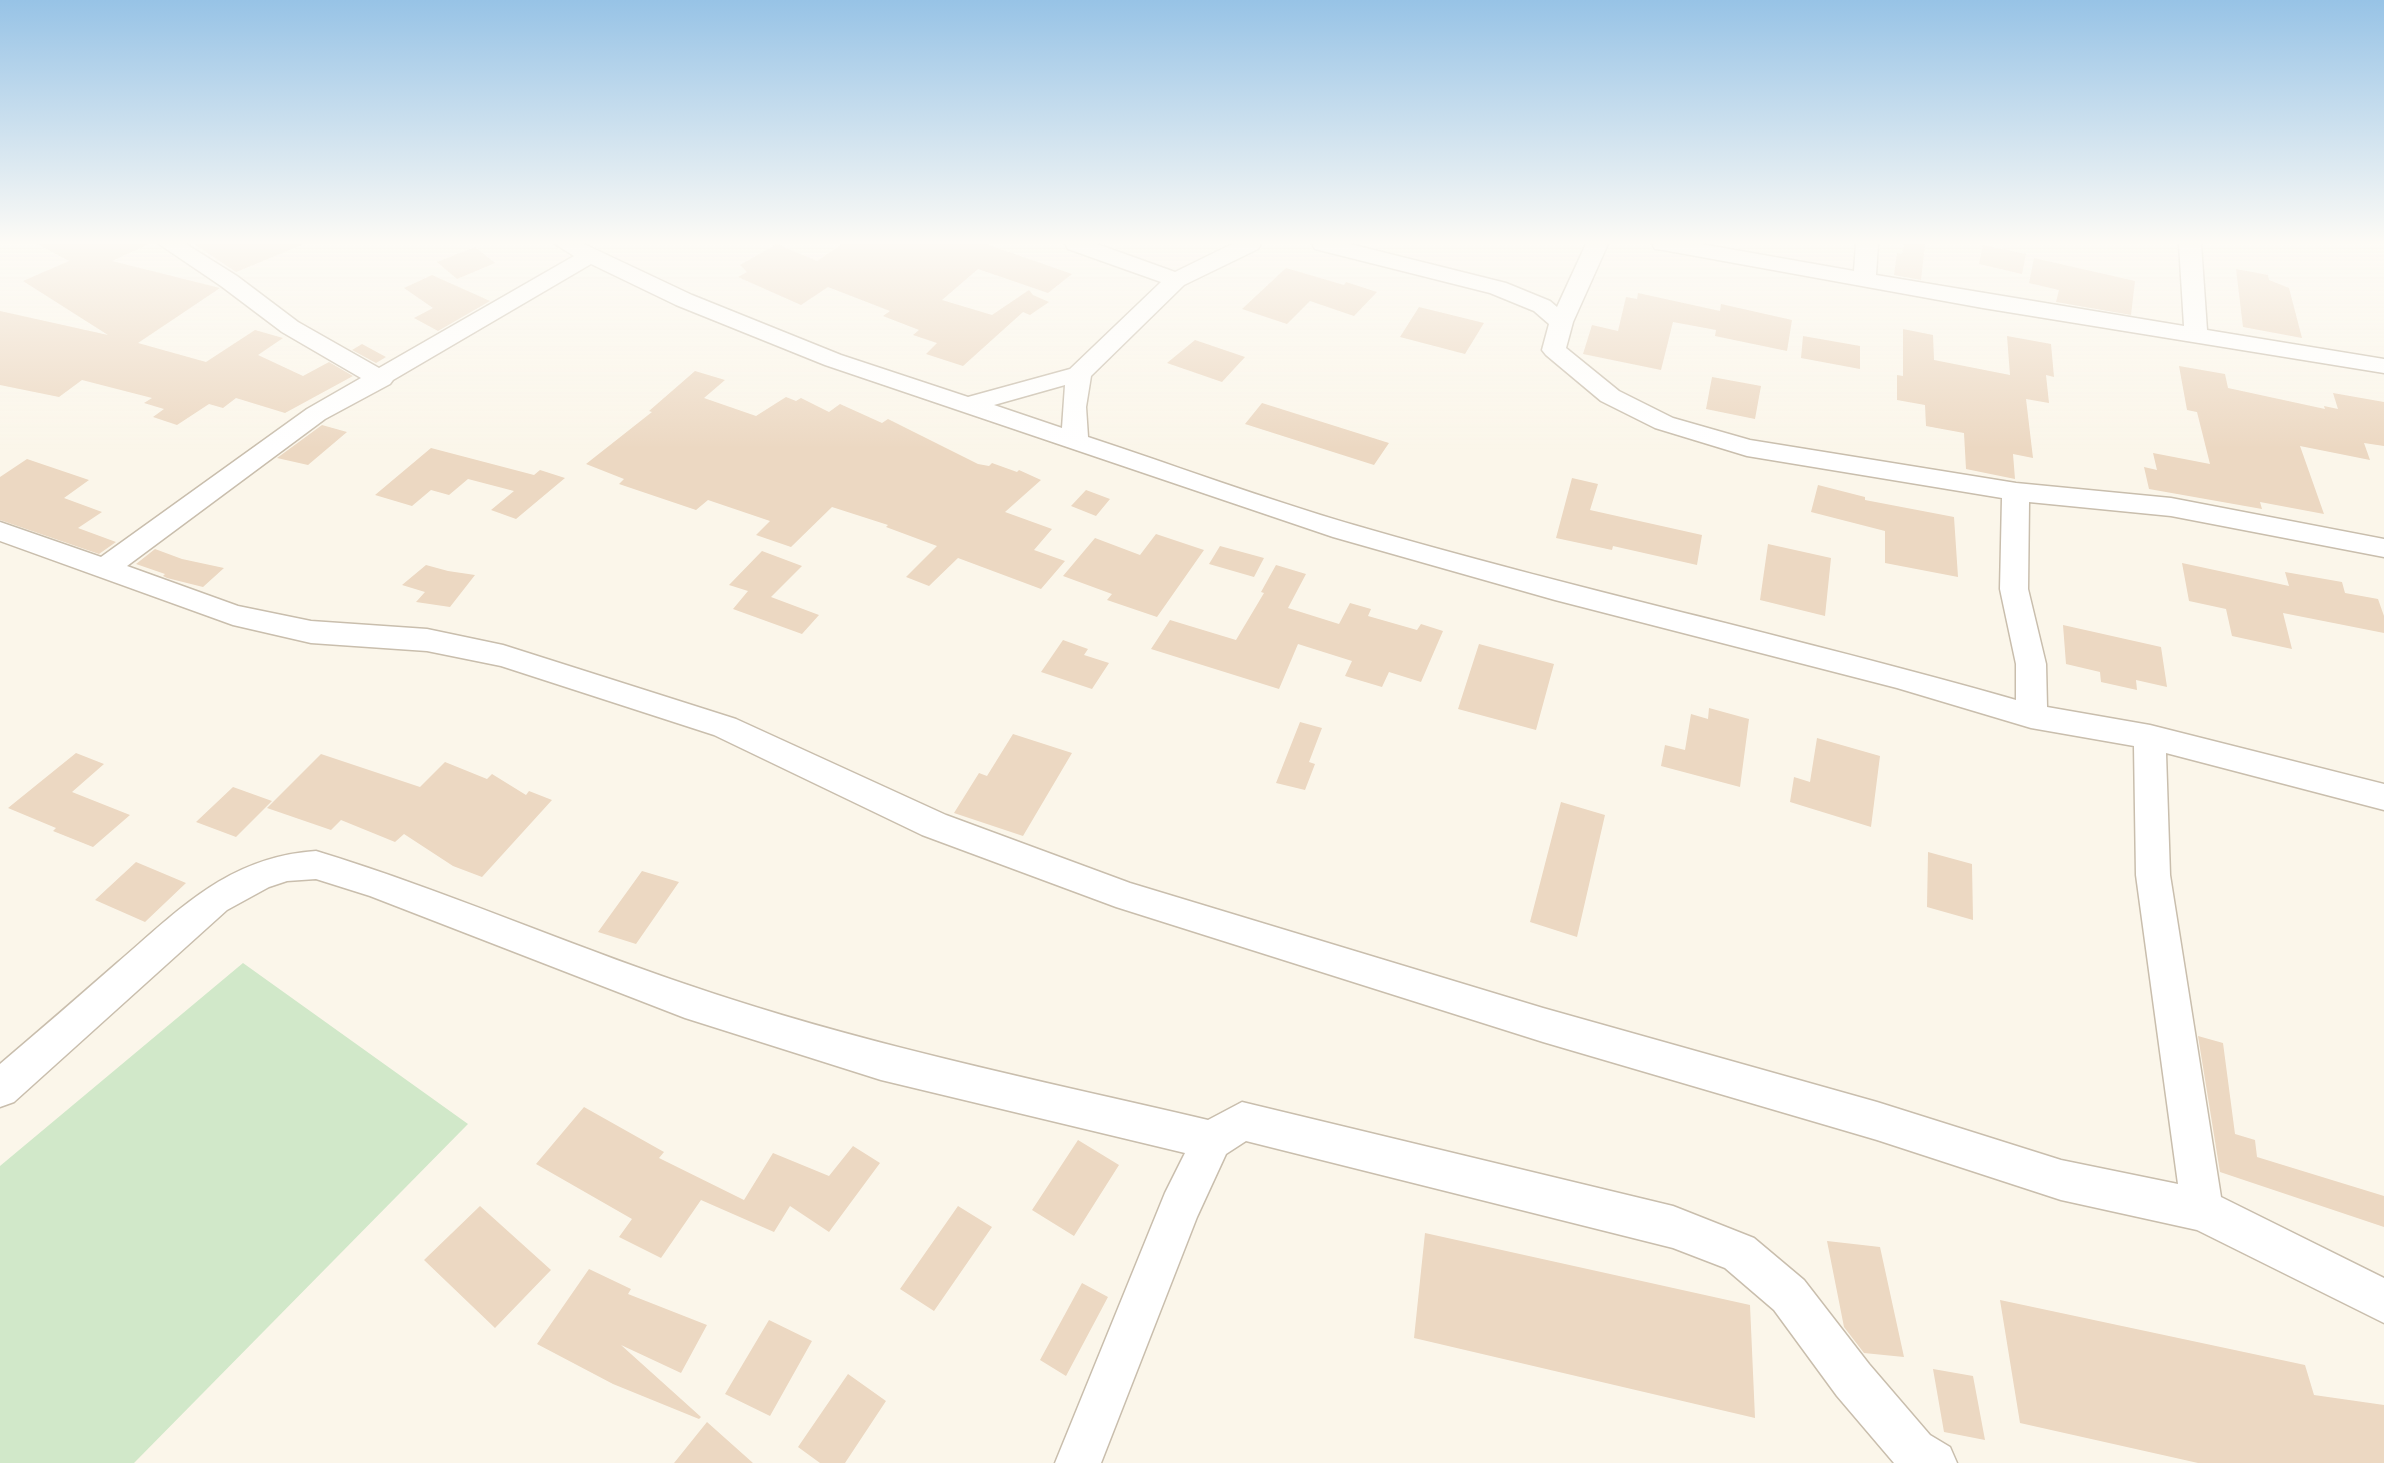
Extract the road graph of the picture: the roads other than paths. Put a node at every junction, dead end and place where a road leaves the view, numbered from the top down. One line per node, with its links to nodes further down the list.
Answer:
1 (270, 312): 13 (street)
2 (494, 312): 13 (street)
3 (714, 312): 14 (street)
4 (1143, 312): 12 (street)
5 (1549, 312): 9 (street)
6 (1565, 312): 9 (street)
7 (2052, 312): 10 (street)
8 (2194, 312): 10 (street)
9 (1561, 322): 16 (street)
10 (2196, 337): 11 (street)
11 (2384, 366)
12 (1079, 374): 14 (street); 15 (street)
13 (381, 379): 19 (street)
14 (964, 405): 15 (street)
15 (1075, 439): 20 (street)
16 (2016, 492): 18 (street); 20 (street)
17 (0, 531): 19 (street)
18 (2384, 548)
19 (103, 570): 25 (street)
20 (2031, 716): 21 (street)
21 (2150, 737): 22 (street); 25 (street)
22 (2384, 797)
23 (0, 1089): 24 (street)
24 (1212, 1140): 27 (street); 28 (street)
25 (2202, 1210): 26 (street)
26 (2384, 1301)
27 (1078, 1463)
28 (1934, 1463)

